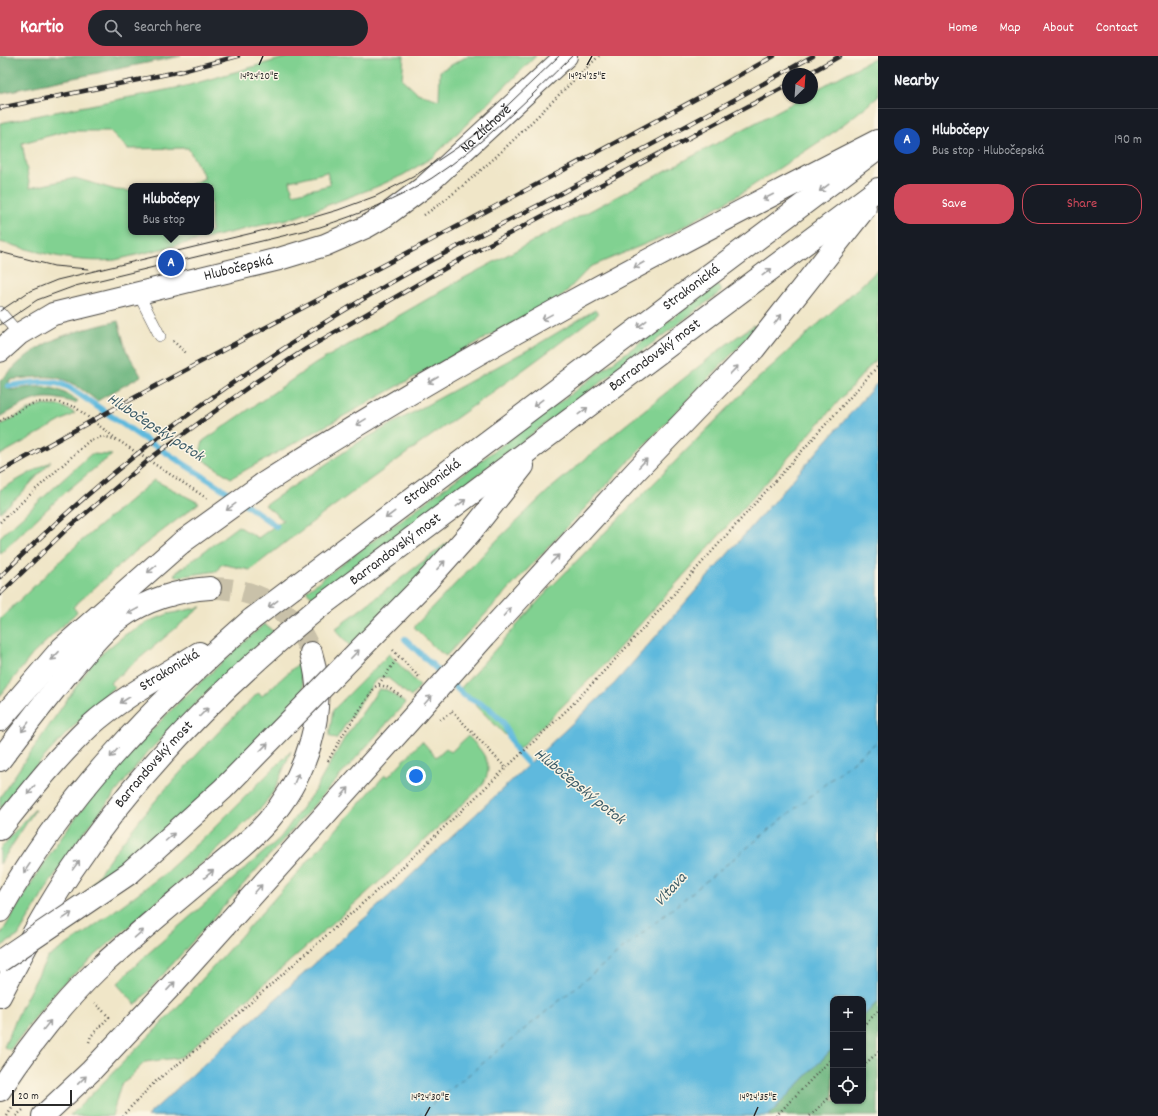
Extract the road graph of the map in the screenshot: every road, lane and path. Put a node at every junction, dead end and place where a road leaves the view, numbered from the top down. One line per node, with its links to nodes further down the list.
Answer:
1 (566, 56): 5 (main road, Na Zlíchově)
2 (878, 141): 24 (main road, one-way to 24, bridge)
3 (878, 148): 18 (main road, Strakonická, one-way to 18, bridge)
4 (878, 190): 14 (main road, Barrandovský most, one-way to 4); 41 (main road, one-way to 4, bridge)
5 (407, 201): 6 (main road, Hlubočepská)
6 (138, 293): 8 (main road, Hlubočepská); 9 (lane)
7 (0, 312): 8 (lane)
8 (19, 334): 10 (main road, Hlubočepská)
9 (160, 336)
10 (0, 351)
11 (878, 366): 27 (path)
12 (0, 421): 13 (path)
13 (120, 441): 15 (path); 16 (path)
14 (541, 443): 30 (main road, one-way to 14, bridge); 31 (main road, Barrandovský most, one-way to 14)
15 (212, 501)
16 (0, 522)
17 (210, 588): 19 (main road, one-way to 19)
18 (252, 619): 28 (main road, Strakonická, one-way to 28); 29 (main road, one-way to 29)
19 (103, 632): 25 (main road); 26 (main road, one-way to 26)
20 (311, 653): 39 (main road, one-way to 20)
21 (399, 656): 22 (path)
22 (379, 684)
23 (452, 712): 27 (path)
24 (0, 720)
25 (0, 729)
26 (0, 760)
27 (506, 768): 42 (path)
28 (0, 829)
29 (0, 911)
30 (0, 960)
31 (0, 996)
32 (91, 1000): 35 (path)
33 (878, 1010): 34 (path)
34 (866, 1023)
35 (91, 1036)
36 (878, 1052): 38 (path)
37 (830, 1060): 43 (path)
38 (866, 1063)
39 (0, 1090)
40 (830, 1097): 44 (path)
41 (43, 1116)
42 (122, 1116)
43 (776, 1116)
44 (810, 1116)

